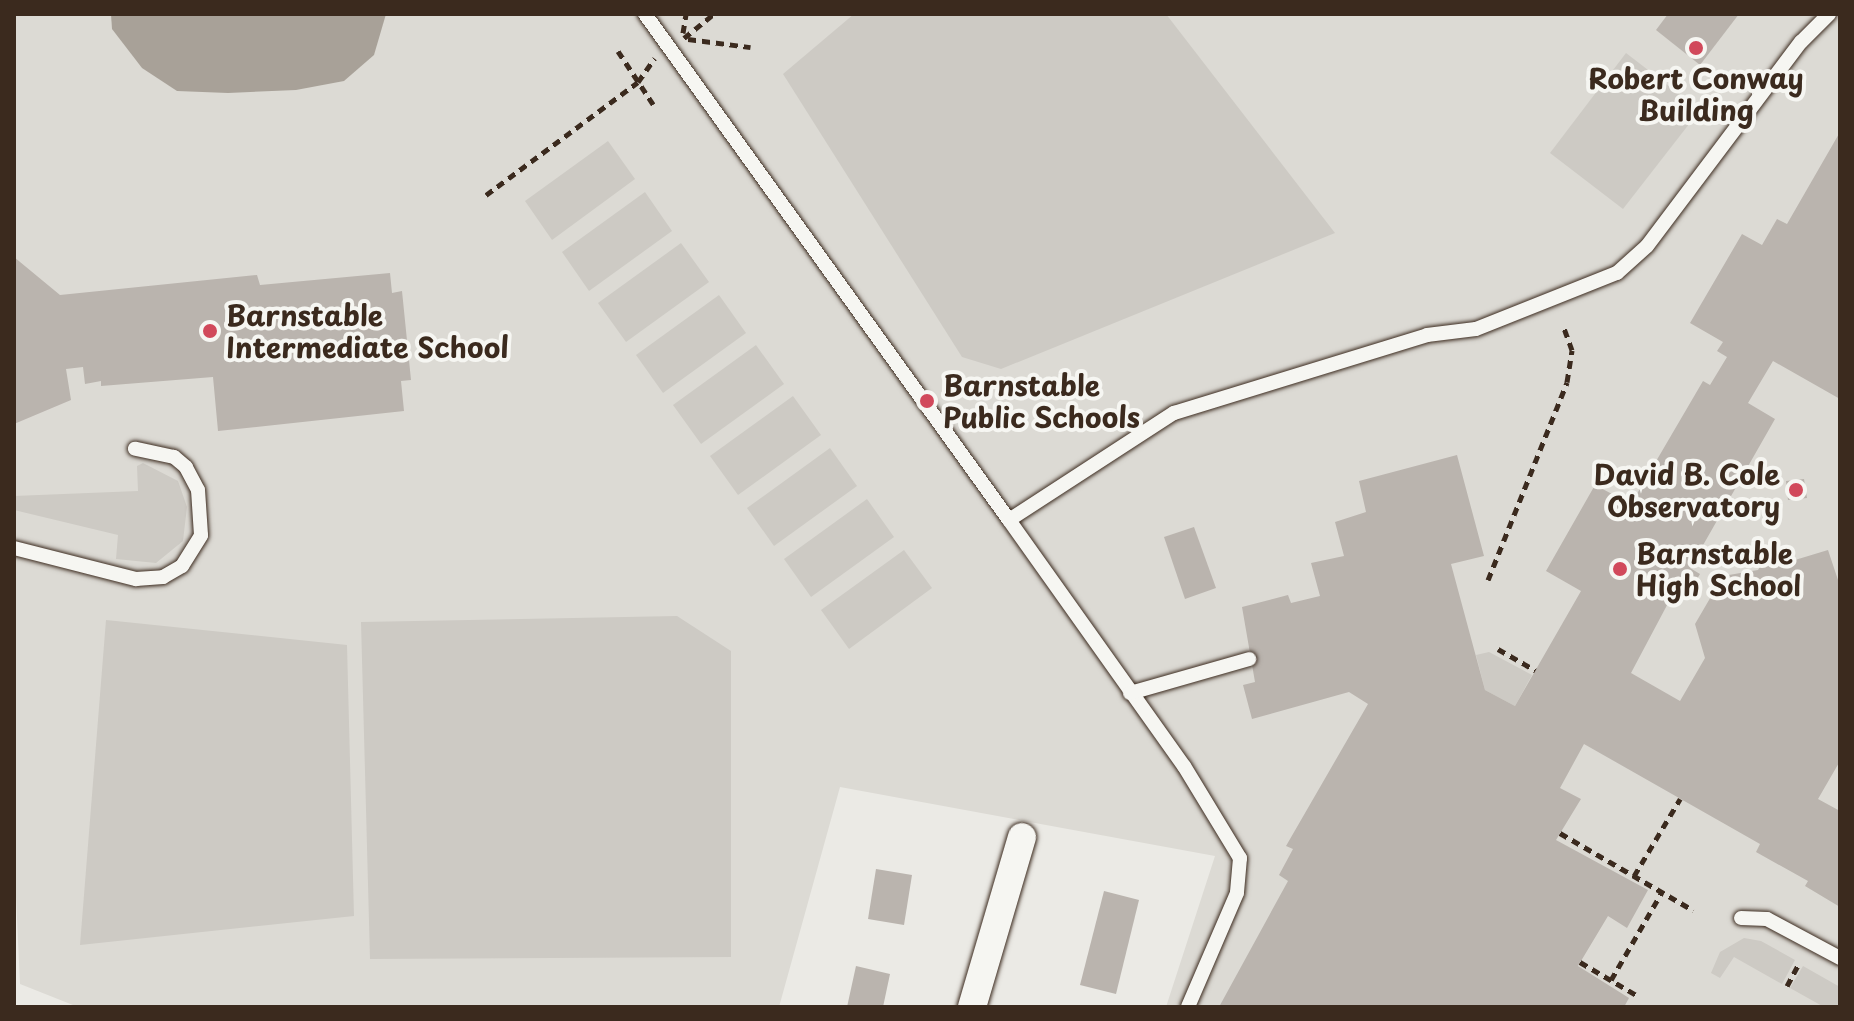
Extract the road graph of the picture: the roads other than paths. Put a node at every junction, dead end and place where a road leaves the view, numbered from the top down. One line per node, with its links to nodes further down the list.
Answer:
1 (645, 14): 4 (lane)
2 (1829, 14): 4 (lane)
3 (135, 449): 5 (lane)
4 (1009, 520): 7 (lane)
5 (14, 548)
6 (1249, 659): 7 (lane)
7 (1130, 693): 12 (lane)
8 (1022, 837): 11 (street)
9 (1741, 918): 10 (lane)
10 (1840, 958)
11 (972, 1007)
12 (1188, 1007)

